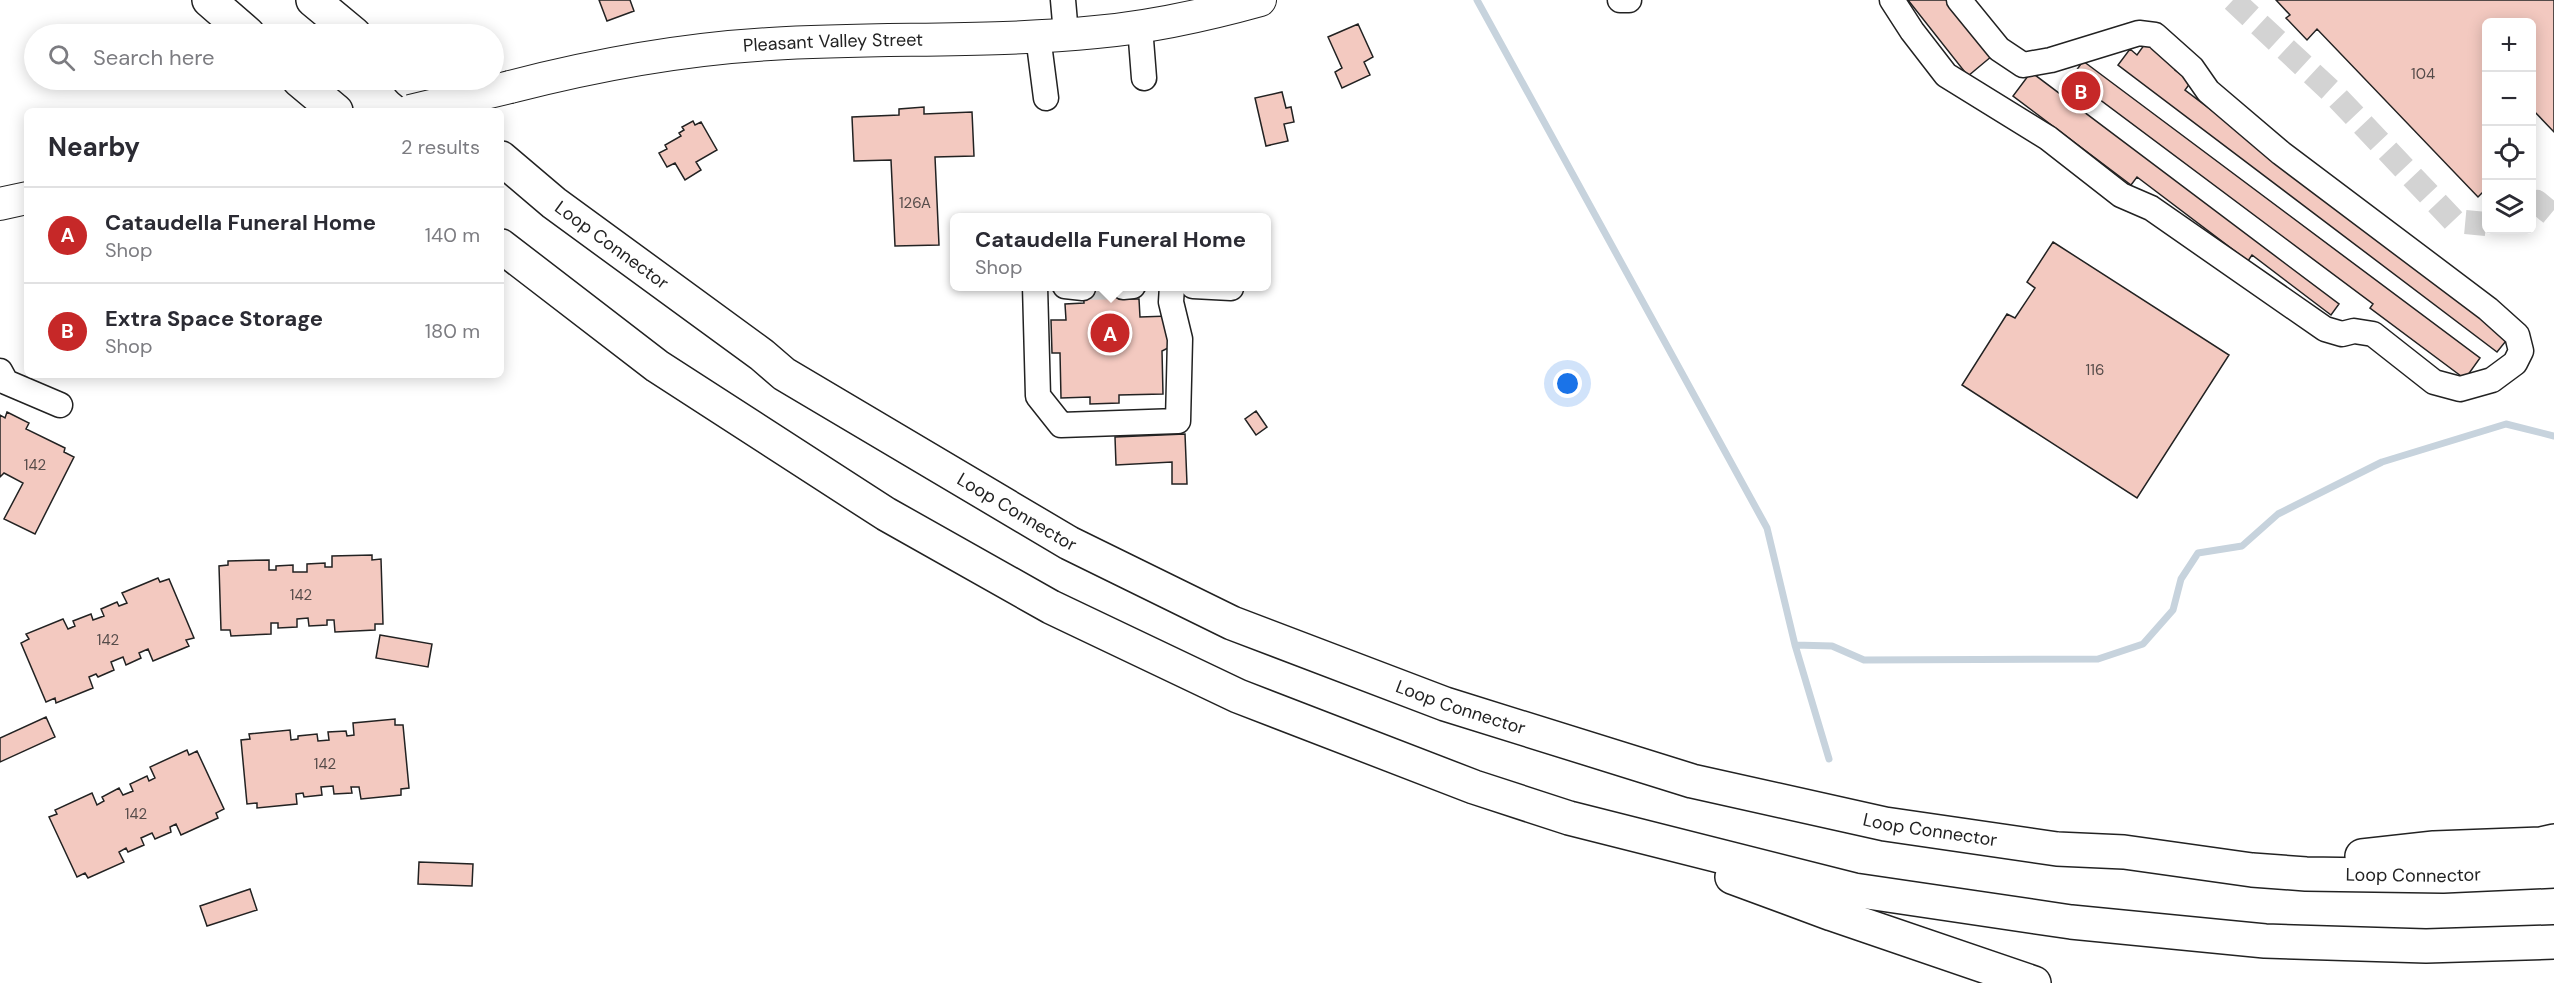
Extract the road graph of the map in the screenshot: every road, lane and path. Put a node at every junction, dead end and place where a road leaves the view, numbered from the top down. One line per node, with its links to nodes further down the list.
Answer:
1 (209, 0): 9 (highway)
2 (313, 0): 10 (highway)
3 (1064, 0): 12 (lane)
4 (1260, 0): 11 (main road, Pleasant Valley Street)
5 (1620, 0): 6 (lane)
6 (1629, 0)
7 (1892, 0): 8 (lane)
8 (1959, 0)
9 (237, 24)
10 (342, 24)
11 (1140, 27): 12 (main road, Pleasant Valley Street); 13 (lane)
12 (1052, 35): 14 (main road, Pleasant Valley Street, bridge); 18 (lane)
13 (1144, 78)
14 (504, 88)
15 (311, 90): 19 (highway)
16 (421, 90): 21 (highway)
17 (498, 90): 20 (main road, Pleasant Valley Street, bridge)
18 (1046, 98)
19 (332, 108)
20 (422, 108)
21 (442, 108)
22 (504, 161): 32 (highway, Loop Connector)
23 (24, 199): 24 (main road)
24 (0, 204)
25 (504, 248): 30 (highway)
26 (1035, 291): 27 (lane)
27 (1172, 291)
28 (0, 371): 29 (lane)
29 (60, 405)
30 (1569, 818): 34 (highway); 35 (highway)
31 (2554, 841): 32 (highway)
32 (2224, 866): 33 (highway, Loop Connector)
33 (2554, 872)
34 (2554, 942)
35 (2034, 983)

